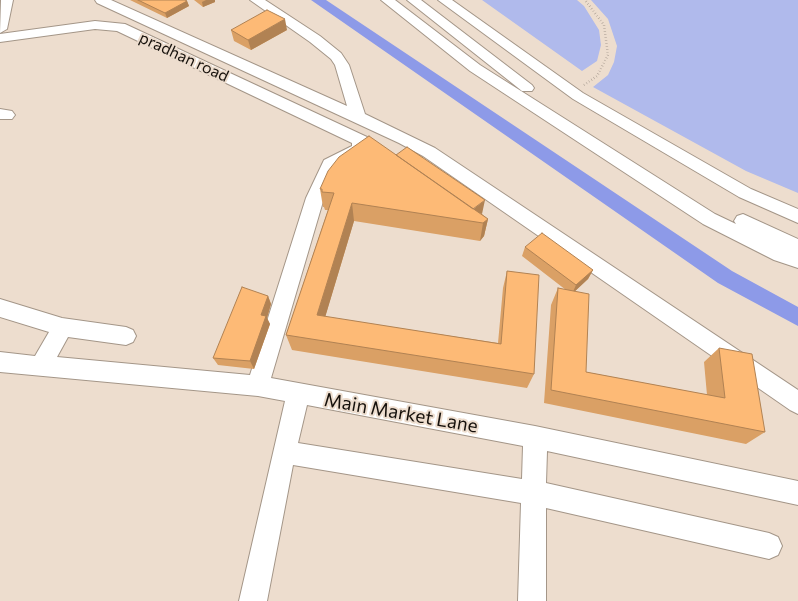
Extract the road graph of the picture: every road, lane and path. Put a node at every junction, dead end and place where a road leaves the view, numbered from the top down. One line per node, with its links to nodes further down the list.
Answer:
1 (7, 0): 8 (street)
2 (101, 0): 12 (street)
3 (256, 0): 12 (street)
4 (387, 0): 15 (street)
5 (413, 0): 11 (street)
6 (444, 0): 10 (street)
7 (585, 0): 10 (path)
8 (0, 29)
9 (0, 38): 21 (street, pradhan road)
10 (578, 96): 11 (street); 13 (street)
11 (557, 111): 14 (street)
12 (357, 115): 23 (street)
13 (798, 216)
14 (798, 247)
15 (798, 260)
16 (0, 308): 17 (street)
17 (62, 327): 18 (street); 20 (street)
18 (126, 336)
19 (0, 362): 20 (street, Main Market Lane)
20 (41, 366): 21 (street, Main Market Lane)
21 (258, 386): 22 (street, Main Market Lane)
22 (298, 395): 24 (street, Main Market Lane); 25 (street)
23 (798, 403)
24 (535, 437): 26 (street); 27 (street, Main Market Lane)
25 (284, 452): 26 (street); 29 (street)
26 (534, 493): 28 (street); 30 (street)
27 (798, 493)
28 (769, 546)
29 (259, 600)
30 (532, 601)

